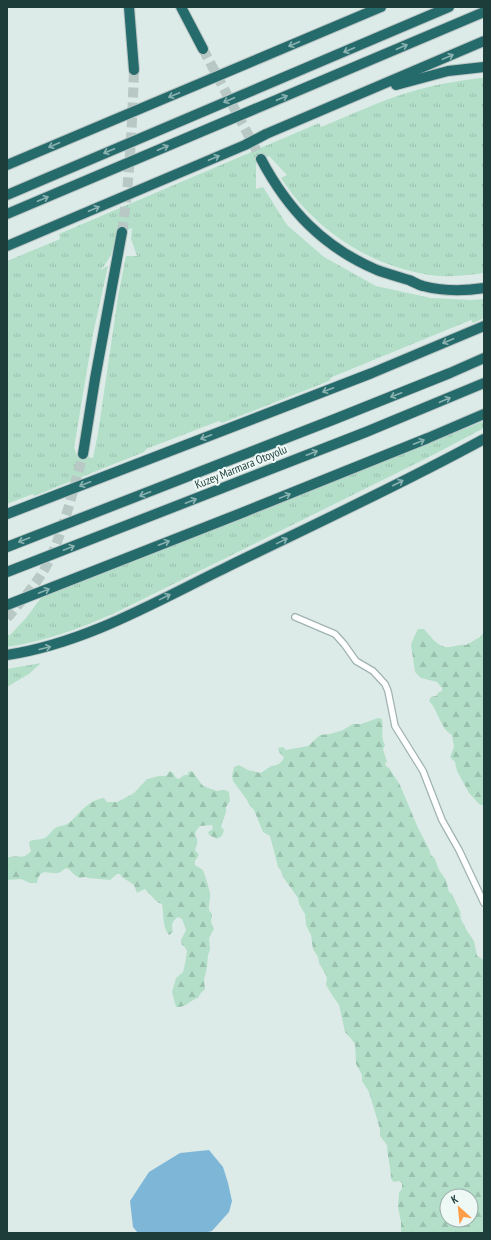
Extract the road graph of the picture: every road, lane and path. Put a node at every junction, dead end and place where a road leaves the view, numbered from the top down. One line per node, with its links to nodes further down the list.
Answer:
1 (130, 7): 9 (highway)
2 (181, 7): 7 (highway)
3 (381, 7): 12 (highway, one-way to 12)
4 (449, 7): 13 (highway, one-way to 13)
5 (484, 12): 14 (highway, one-way to 5)
6 (484, 41): 10 (highway, one-way to 6)
7 (203, 49)
8 (484, 66): 10 (highway)
9 (134, 70)
10 (245, 144): 16 (highway, one-way to 10)
11 (261, 159): 17 (highway)
12 (7, 165)
13 (7, 195)
14 (7, 214)
15 (122, 232): 25 (highway)
16 (7, 246)
17 (410, 280): 18 (highway); 19 (highway)
18 (484, 283)
19 (484, 288)
20 (484, 326): 26 (highway, one-way to 26)
21 (484, 358): 27 (highway, Kuzey Marmara Otoyolu, one-way to 27)
22 (484, 383): 28 (highway, Kuzey Marmara Otoyolu, one-way to 22)
23 (484, 414): 29 (highway, one-way to 23)
24 (484, 439): 31 (highway, one-way to 24)
25 (83, 454)
26 (7, 514)
27 (7, 547)
28 (7, 572)
29 (7, 605)
30 (295, 617): 32 (street)
31 (7, 655)
32 (484, 903)

